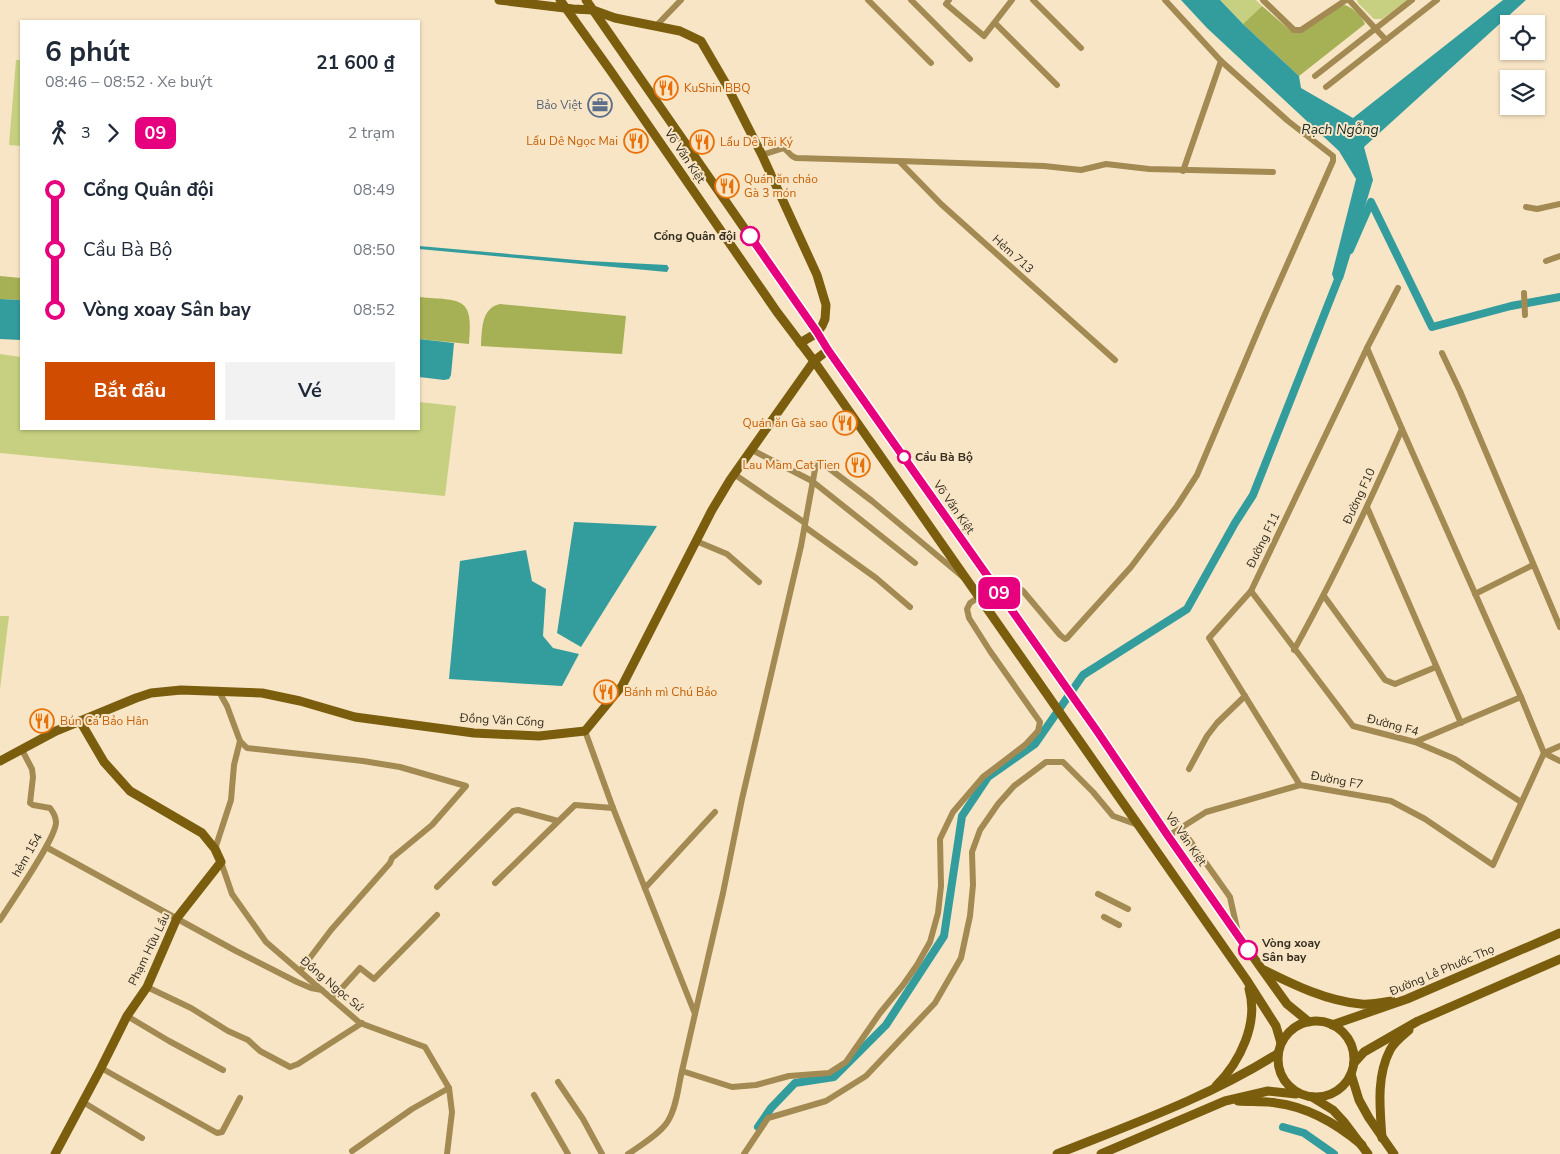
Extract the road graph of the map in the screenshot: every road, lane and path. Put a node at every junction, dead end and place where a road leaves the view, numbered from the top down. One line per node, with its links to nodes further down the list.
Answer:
1 (500, 0): 2 (street); 15 (street)
2 (508, 0)
3 (586, 0): 16 (street, Võ Văn Kiệt)
4 (681, 0): 18 (street)
5 (868, 0): 24 (street)
6 (911, 0): 22 (street)
7 (949, 0): 17 (street)
8 (1011, 0): 17 (street)
9 (1033, 0): 21 (street)
10 (1165, 0): 23 (street)
11 (1263, 0): 12 (street)
12 (1348, 0): 19 (street)
13 (1412, 0): 19 (street)
14 (1437, 0): 20 (street)
15 (563, 4): 16 (street); 40 (street, Võ Văn Kiệt)
16 (593, 10): 18 (street); 39 (street, Võ Văn Kiệt)
17 (995, 24): 26 (street)
18 (656, 26): 28 (street)
19 (1376, 28): 20 (street); 25 (street)
20 (1386, 40): 27 (street)
21 (1080, 48)
22 (970, 58)
23 (1221, 60): 30 (street); 57 (street)
24 (931, 63)
25 (1315, 76)
26 (1056, 85)
27 (1326, 87)
28 (762, 155): 29 (street); 39 (street)
29 (899, 162): 30 (street); 44 (street, Hẻm 713)
30 (1183, 171): 31 (street)
31 (1273, 172)
32 (1560, 204): 33 (street)
33 (1526, 207)
34 (1560, 256): 35 (street)
35 (1546, 261)
36 (1398, 288): 41 (street, Đường F11)
37 (1524, 293): 38 (street)
38 (1525, 315)
39 (817, 332): 40 (street); 42 (street, Võ Văn Kiệt)
40 (800, 343): 45 (street, Võ Văn Kiệt)
41 (1367, 348): 46 (street); 58 (street, Đường F11)
42 (828, 350): 45 (street); 57 (street, Võ Văn Kiệt)
43 (1442, 352): 54 (street)
44 (1115, 360)
45 (814, 361): 47 (street); 55 (street, Võ Văn Kiệt)
46 (1402, 429): 50 (street, Đường F10); 59 (street)
47 (752, 450): 48 (street); 49 (street)
48 (734, 474): 51 (street); 52 (street)
49 (812, 481): 51 (street); 53 (street); 55 (street)
50 (1367, 507): 60 (street, Đường F10); 66 (street)
51 (805, 525): 62 (street); 112 (street)
52 (696, 541): 56 (street); 72 (street)
53 (915, 563)
54 (1533, 565): 59 (street); 63 (street)
55 (967, 580): 61 (street, Võ Văn Kiệt)
56 (759, 582)
57 (994, 586): 88 (street, Võ Văn Kiệt)
58 (1251, 591): 65 (street, Đường F4); 68 (street, Đường F11)
59 (1475, 594): 69 (street)
60 (1324, 596): 65 (street, Đường F10); 66 (street)
61 (979, 597): 86 (street, Võ Văn Kiệt); 123 (street)
62 (910, 607)
63 (1558, 621): 64 (street)
64 (1560, 628)
65 (1294, 650): 74 (street, Đường F4)
66 (1436, 667): 71 (street)
67 (218, 690): 70 (street, Đồng Văn Cống); 72 (street, Đồng Văn Cống); 73 (street)
68 (1245, 696): 80 (street); 81 (street, Đường F11)
69 (1521, 697): 71 (street); 77 (street)
70 (80, 722): 76 (street, Đồng Văn Cống); 90 (street)
71 (1461, 723): 74 (street)
72 (585, 731): 83 (street)
73 (240, 741): 90 (street); 106 (street)
74 (1415, 742): 82 (street, Đường F4)
75 (1560, 746): 77 (street)
76 (22, 750): 79 (street, Đồng Văn Cống); 89 (street, hẻm 154)
77 (1544, 753): 78 (street); 82 (street)
78 (1560, 761)
79 (0, 762)
80 (1189, 769)
81 (1300, 785): 82 (street, Đường F7); 87 (street, Đường F7)
82 (1521, 802)
83 (613, 808): 85 (street); 94 (street)
84 (715, 812): 94 (street)
85 (558, 821): 92 (street); 93 (street)
86 (1138, 825): 107 (street, Võ Văn Kiệt); 143 (street)
87 (1181, 828): 88 (street, Đường F7); 103 (street)
88 (1168, 836): 103 (street, Võ Văn Kiệt)
89 (46, 847): 99 (street); 100 (street, hẻm 154)
90 (215, 849): 91 (street)
91 (221, 862): 99 (street, Phạm Hữu Lầu); 106 (street, Đồng Ngọc Sứ)
92 (495, 883)
93 (436, 887)
94 (645, 888): 112 (street)
95 (1098, 894): 96 (street)
96 (1128, 909)
97 (437, 915): 110 (street)
98 (1104, 917): 101 (street)
99 (177, 918): 108 (street, Phạm Hữu Lầu); 109 (street)
100 (0, 920)
101 (1119, 925)
102 (1560, 933): 111 (street, Đường Lê Phước Thọ)
103 (1239, 936): 105 (street, Võ Văn Kiệt)
104 (1560, 959): 114 (street)
105 (1261, 968): 111 (street); 115 (street, Võ Văn Kiệt)
106 (300, 971): 109 (street, Đồng Ngọc Sứ)
107 (1246, 979): 118 (street, Võ Văn Kiệt); 127 (street)
108 (146, 987): 113 (street, Phạm Hữu Lầu); 116 (street)
109 (322, 990): 110 (street, Đồng Ngọc Sứ)
110 (332, 999): 116 (street, Đồng Ngọc Sứ)
111 (1407, 1000): 117 (street, Đường Lê Phước Thọ)
112 (695, 1014): 123 (street)
113 (127, 1016): 121 (street, Phạm Hữu Lầu); 122 (street)
114 (1418, 1021): 120 (street); 135 (street)
115 (1309, 1022): 117 (street); 118 (street)
116 (362, 1023): 126 (street, Đồng Ngọc Sứ)
117 (1332, 1025): 120 (street)
118 (1281, 1043): 119 (street)
119 (1278, 1054): 127 (street); 128 (street)
120 (1354, 1063): 124 (street)
121 (101, 1068): 131 (street); 133 (street, Phạm Hữu Lầu)
122 (223, 1070)
123 (682, 1071): 142 (street)
124 (1351, 1074): 130 (street); 135 (street)
125 (558, 1082): 141 (street)
126 (449, 1088): 137 (street); 139 (street, Đồng Ngọc Sứ)
127 (1209, 1092): 144 (street)
128 (1300, 1094): 130 (street); 132 (street)
129 (534, 1095): 140 (street)
130 (1312, 1097): 136 (street)
131 (240, 1098)
132 (1225, 1101): 136 (street); 145 (street)
133 (83, 1102): 134 (street); 138 (street, Phạm Hữu Lầu)
134 (142, 1138)
135 (1382, 1138): 147 (street)
136 (1362, 1145): 146 (street)
137 (352, 1151)
138 (55, 1154)
139 (448, 1154)
140 (568, 1154)
141 (602, 1154)
142 (628, 1154)
143 (744, 1154)
144 (1057, 1154)
145 (1101, 1154)
146 (1368, 1154)
147 (1394, 1154)

